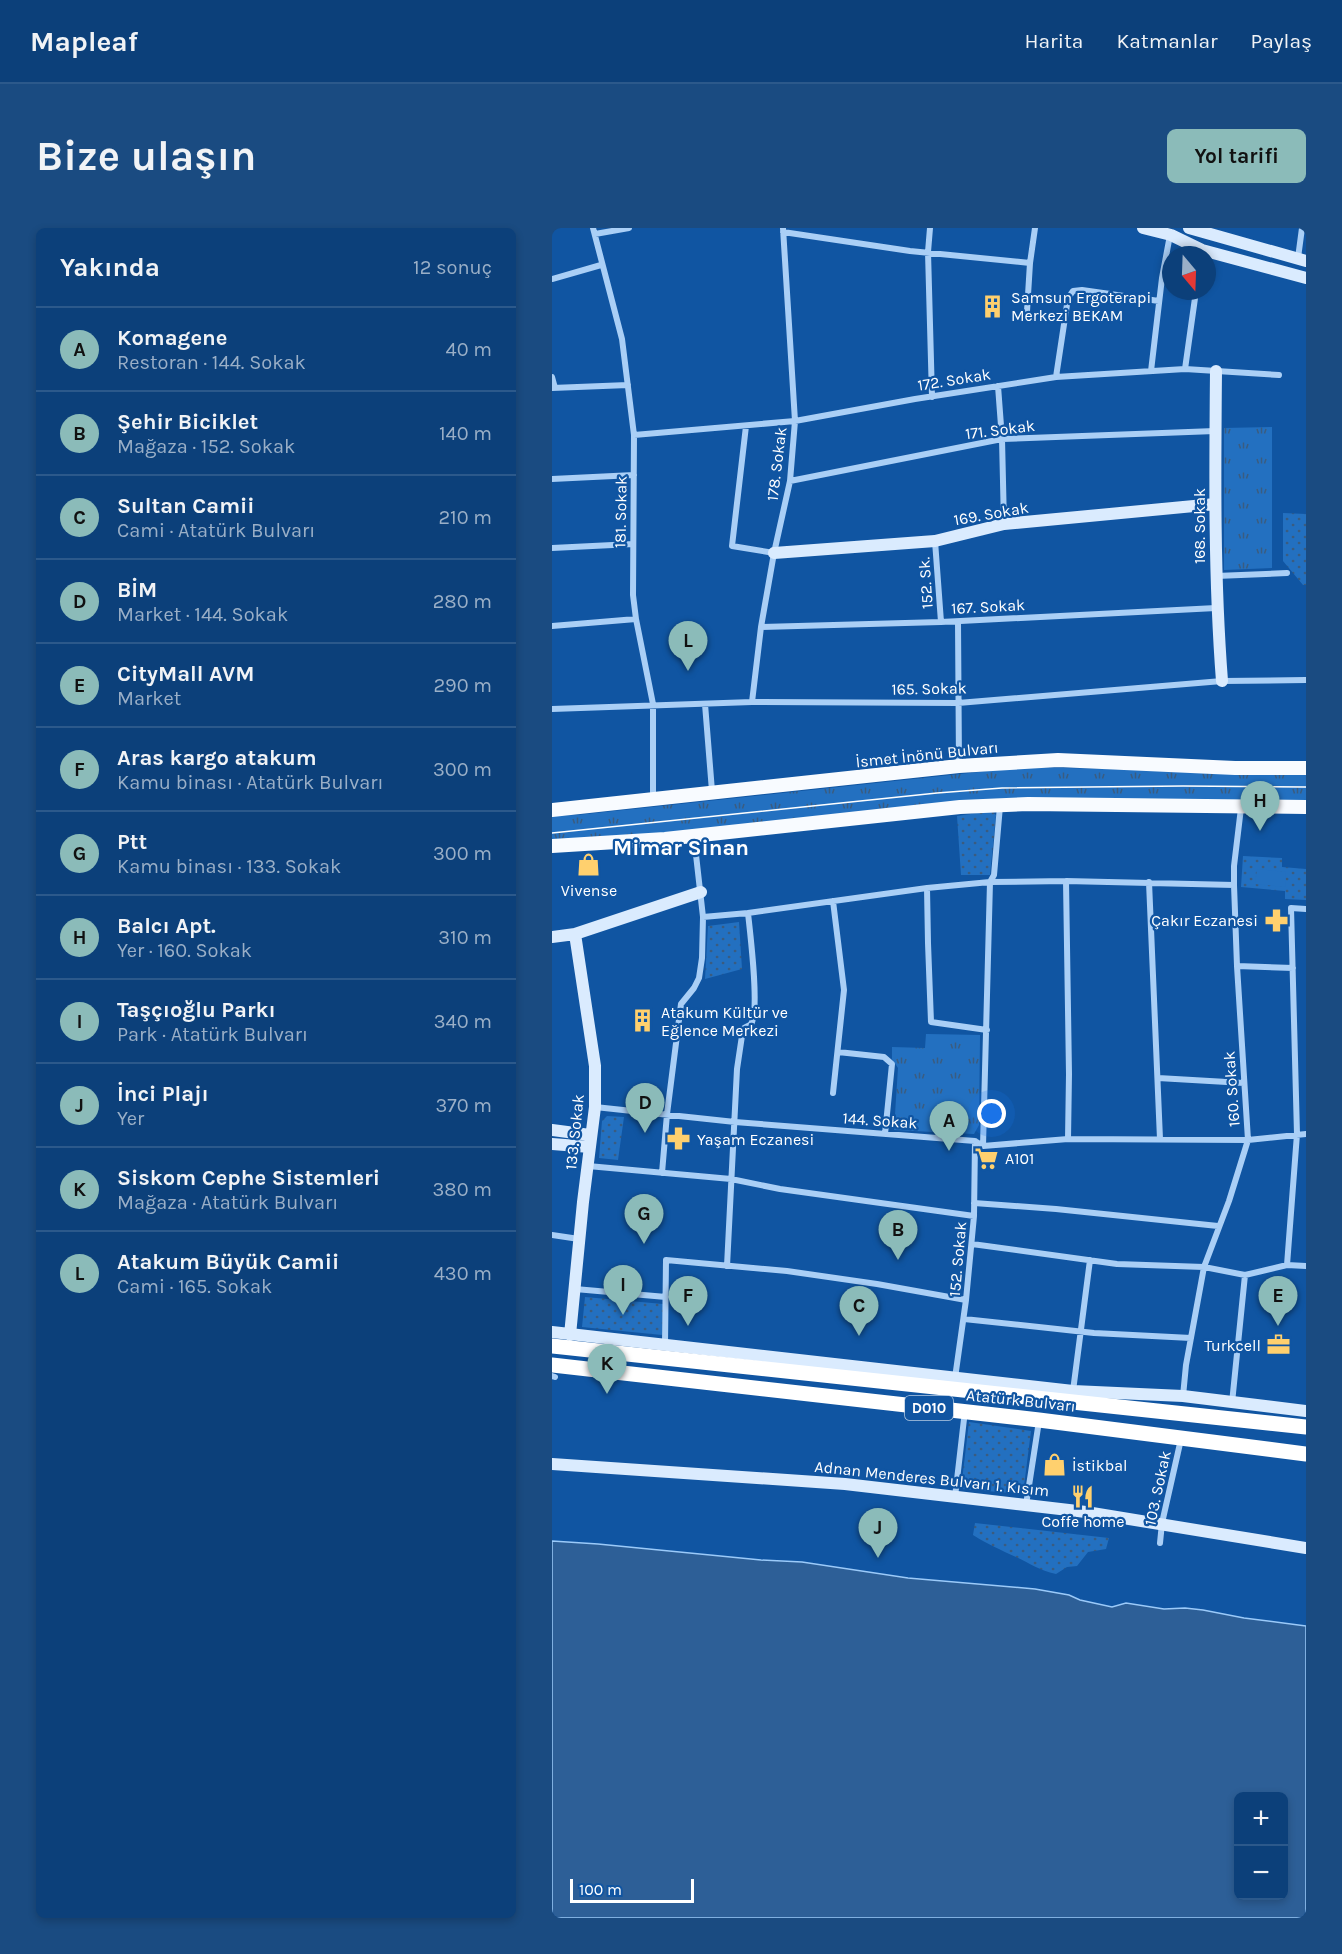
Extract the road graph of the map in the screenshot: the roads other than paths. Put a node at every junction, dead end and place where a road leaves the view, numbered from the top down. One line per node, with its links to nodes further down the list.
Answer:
1 (629, 228): 8 (street)
2 (930, 228): 11 (street)
3 (1035, 228): 14 (street)
4 (1143, 228): 9 (main road)
5 (1189, 228): 13 (main road)
6 (1302, 228): 13 (street)
7 (783, 230): 11 (street); 31 (street, 178. Sokak)
8 (594, 231): 15 (street, 181. Sokak)
9 (1170, 235): 10 (main road); 19 (street)
10 (1190, 246)
11 (928, 252): 14 (street); 30 (street)
12 (1216, 256): 16 (main road)
13 (1302, 260)
14 (1030, 263): 20 (street)
15 (601, 265): 17 (street); 27 (street, 181. Sokak)
16 (1306, 278)
17 (552, 279)
18 (1195, 300): 21 (street)
19 (1159, 301): 22 (street); 26 (street)
20 (1027, 311)
21 (1185, 369): 22 (street, 172. Sokak); 23 (street, 172. Sokak)
22 (1150, 371): 26 (street, 172. Sokak)
23 (1216, 371): 24 (street, 172. Sokak); 33 (main road, 168. Sokak)
24 (1279, 375)
25 (552, 377): 29 (street)
26 (1056, 377): 28 (street, 172. Sokak)
27 (628, 385): 29 (street); 34 (street, 181. Sokak)
28 (998, 386): 30 (street, 172. Sokak); 35 (street)
29 (554, 388)
30 (932, 397): 31 (street, 172. Sokak)
31 (795, 421): 32 (street, 172. Sokak); 38 (street, 178. Sokak)
32 (746, 426): 34 (street, 172. Sokak); 44 (street)
33 (1216, 431): 35 (street, 171. Sokak); 39 (main road, 168. Sokak)
34 (634, 435): 36 (street, 181. Sokak)
35 (1002, 440): 38 (street, 171. Sokak); 40 (street)
36 (634, 475): 37 (street); 42 (street, 181. Sokak)
37 (552, 479)
38 (790, 481): 44 (street, 178. Sokak)
39 (1215, 504): 40 (main road, 169. Sokak); 46 (main road, 168. Sokak)
40 (1004, 524): 41 (main road, 169. Sokak)
41 (935, 541): 44 (main road, 169. Sokak); 50 (street, 152. Sk.)
42 (633, 544): 43 (street); 48 (street, 181. Sokak)
43 (552, 548)
44 (774, 553): 52 (street, 178. Sokak)
45 (1287, 573): 46 (street)
46 (1216, 576): 47 (main road, 168. Sokak)
47 (1216, 608): 49 (street, 167. Sokak); 54 (main road, 168. Sokak)
48 (636, 619): 51 (street); 57 (street, 181. Sokak)
49 (958, 621): 50 (street, 167. Sokak); 56 (street)
50 (941, 622): 52 (street, 167. Sokak)
51 (552, 626)
52 (761, 627): 55 (street, 178. Sokak)
53 (1306, 680): 54 (street, 165. Sokak)
54 (1222, 681): 56 (street, 165. Sokak)
55 (752, 702): 56 (street, 165. Sokak); 58 (street, 165. Sokak)
56 (958, 703): 60 (street)
57 (653, 704): 58 (street, 165. Sokak); 59 (street, 165. Sokak); 63 (street, 181. Sokak)
58 (705, 704): 62 (street)
59 (552, 709)
60 (958, 765): 61 (main road, İsmet İnönü Bulvarı); 62 (main road, İsmet İnönü Bulvarı)
61 (1306, 768)
62 (712, 792): 63 (main road, İsmet İnönü Bulvarı)
63 (653, 799): 67 (main road, İsmet İnönü Bulvarı)
64 (1000, 805): 66 (main road); 68 (main road); 71 (street)
65 (1306, 807): 66 (main road)
66 (1241, 808): 73 (street, 160. Sokak)
67 (552, 810)
68 (694, 834): 69 (main road); 75 (street)
69 (552, 846)
70 (1066, 881): 71 (street); 72 (street); 96 (street)
71 (990, 882): 74 (street); 84 (street)
72 (1149, 882): 73 (street); 86 (street)
73 (1234, 885): 82 (street, 160. Sokak)
74 (927, 888): 76 (street); 84 (street)
75 (701, 892): 79 (street); 80 (main road)
76 (833, 901): 78 (street); 85 (street)
77 (1306, 909): 83 (street)
78 (748, 913): 79 (street); 91 (street)
79 (703, 917): 90 (street)
80 (575, 934): 81 (main road); 89 (main road, 133. Sokak)
81 (552, 937)
82 (1237, 966): 83 (street); 87 (street, 160. Sokak)
83 (1293, 968): 94 (street)
84 (987, 1030): 102 (street)
85 (838, 1052): 88 (street); 93 (street)
86 (1158, 1078): 87 (street); 97 (street)
87 (1244, 1083): 98 (street, 160. Sokak)
88 (833, 1093)
89 (595, 1107): 90 (street, 144. Sokak); 99 (main road, 133. Sokak)
90 (668, 1114): 91 (street, 144. Sokak); 104 (street)
91 (735, 1122): 93 (street, 144. Sokak); 105 (street)
92 (552, 1130): 99 (main road)
93 (885, 1134): 100 (street, 144. Sokak)
94 (1297, 1134): 95 (street); 98 (street); 113 (street)
95 (1306, 1134)
96 (1068, 1139): 97 (street); 102 (street)
97 (1160, 1139): 98 (street)
98 (1248, 1140): 108 (street, 160. Sokak)
99 (590, 1141): 101 (main road); 103 (main road, 133. Sokak)
100 (975, 1141): 102 (street, 144. Sokak); 106 (street, 152. Sokak)
101 (552, 1144)
102 (983, 1146)
103 (587, 1166): 104 (street); 110 (main road, 133. Sokak)
104 (662, 1173): 105 (street)
105 (731, 1179): 107 (street); 114 (street)
106 (974, 1203): 107 (street, 152. Sokak); 108 (street)
107 (974, 1216): 111 (street, 152. Sokak)
108 (1218, 1226): 116 (street, 160. Sokak)
109 (552, 1235): 110 (street)
110 (580, 1239): 118 (main road, 133. Sokak)
111 (972, 1244): 112 (street); 120 (street, 152. Sokak)
112 (1090, 1260): 116 (street); 122 (street)
113 (1287, 1265): 115 (street); 117 (street)
114 (727, 1266): 119 (street); 120 (street)
115 (1306, 1266)
116 (1204, 1267): 117 (street); 125 (street, 160. Sokak)
117 (1245, 1275): 132 (street)
118 (575, 1289): 119 (street); 124 (main road, 133. Sokak)
119 (666, 1297): 127 (street)
120 (966, 1300): 121 (street, 152. Sokak)
121 (964, 1319): 122 (street); 129 (street, 152. Sokak)
122 (1080, 1331): 125 (street); 130 (street)
123 (552, 1332): 124 (main road, Atatürk Bulvarı)
124 (570, 1335): 127 (main road, Atatürk Bulvarı)
125 (1191, 1338): 131 (street, 160. Sokak)
126 (552, 1346): 136 (highway, Atatürk Bulvarı / D010)
127 (665, 1346): 129 (main road, Atatürk Bulvarı)
128 (553, 1373): 135 (highway, Atatürk Bulvarı / D010)
129 (955, 1378): 130 (main road, Atatürk Bulvarı)
130 (1073, 1391): 131 (main road, Atatürk Bulvarı)
131 (1183, 1396): 132 (main road, Atatürk Bulvarı)
132 (1232, 1403): 133 (main road, Atatürk Bulvarı)
133 (1306, 1411)
134 (964, 1419): 140 (street)
135 (1039, 1420): 137 (highway, Atatürk Bulvarı / D010); 141 (street)
136 (1306, 1427)
137 (1181, 1438): 138 (highway, Atatürk Bulvarı / D010); 142 (street, 103. Sokak)
138 (1306, 1454)
139 (552, 1464): 140 (main road, Adnan Menderes Bulvarı 1. Kısım)
140 (955, 1497): 141 (main road, Adnan Menderes Bulvarı 1. Kısım)
141 (1026, 1505): 142 (main road, Adnan Menderes Bulvarı 1. Kısım)
142 (1162, 1523): 143 (street, 103. Sokak); 144 (main road, Adnan Menderes Bulvarı 1. Kısım)
143 (1160, 1543)
144 (1306, 1548)

